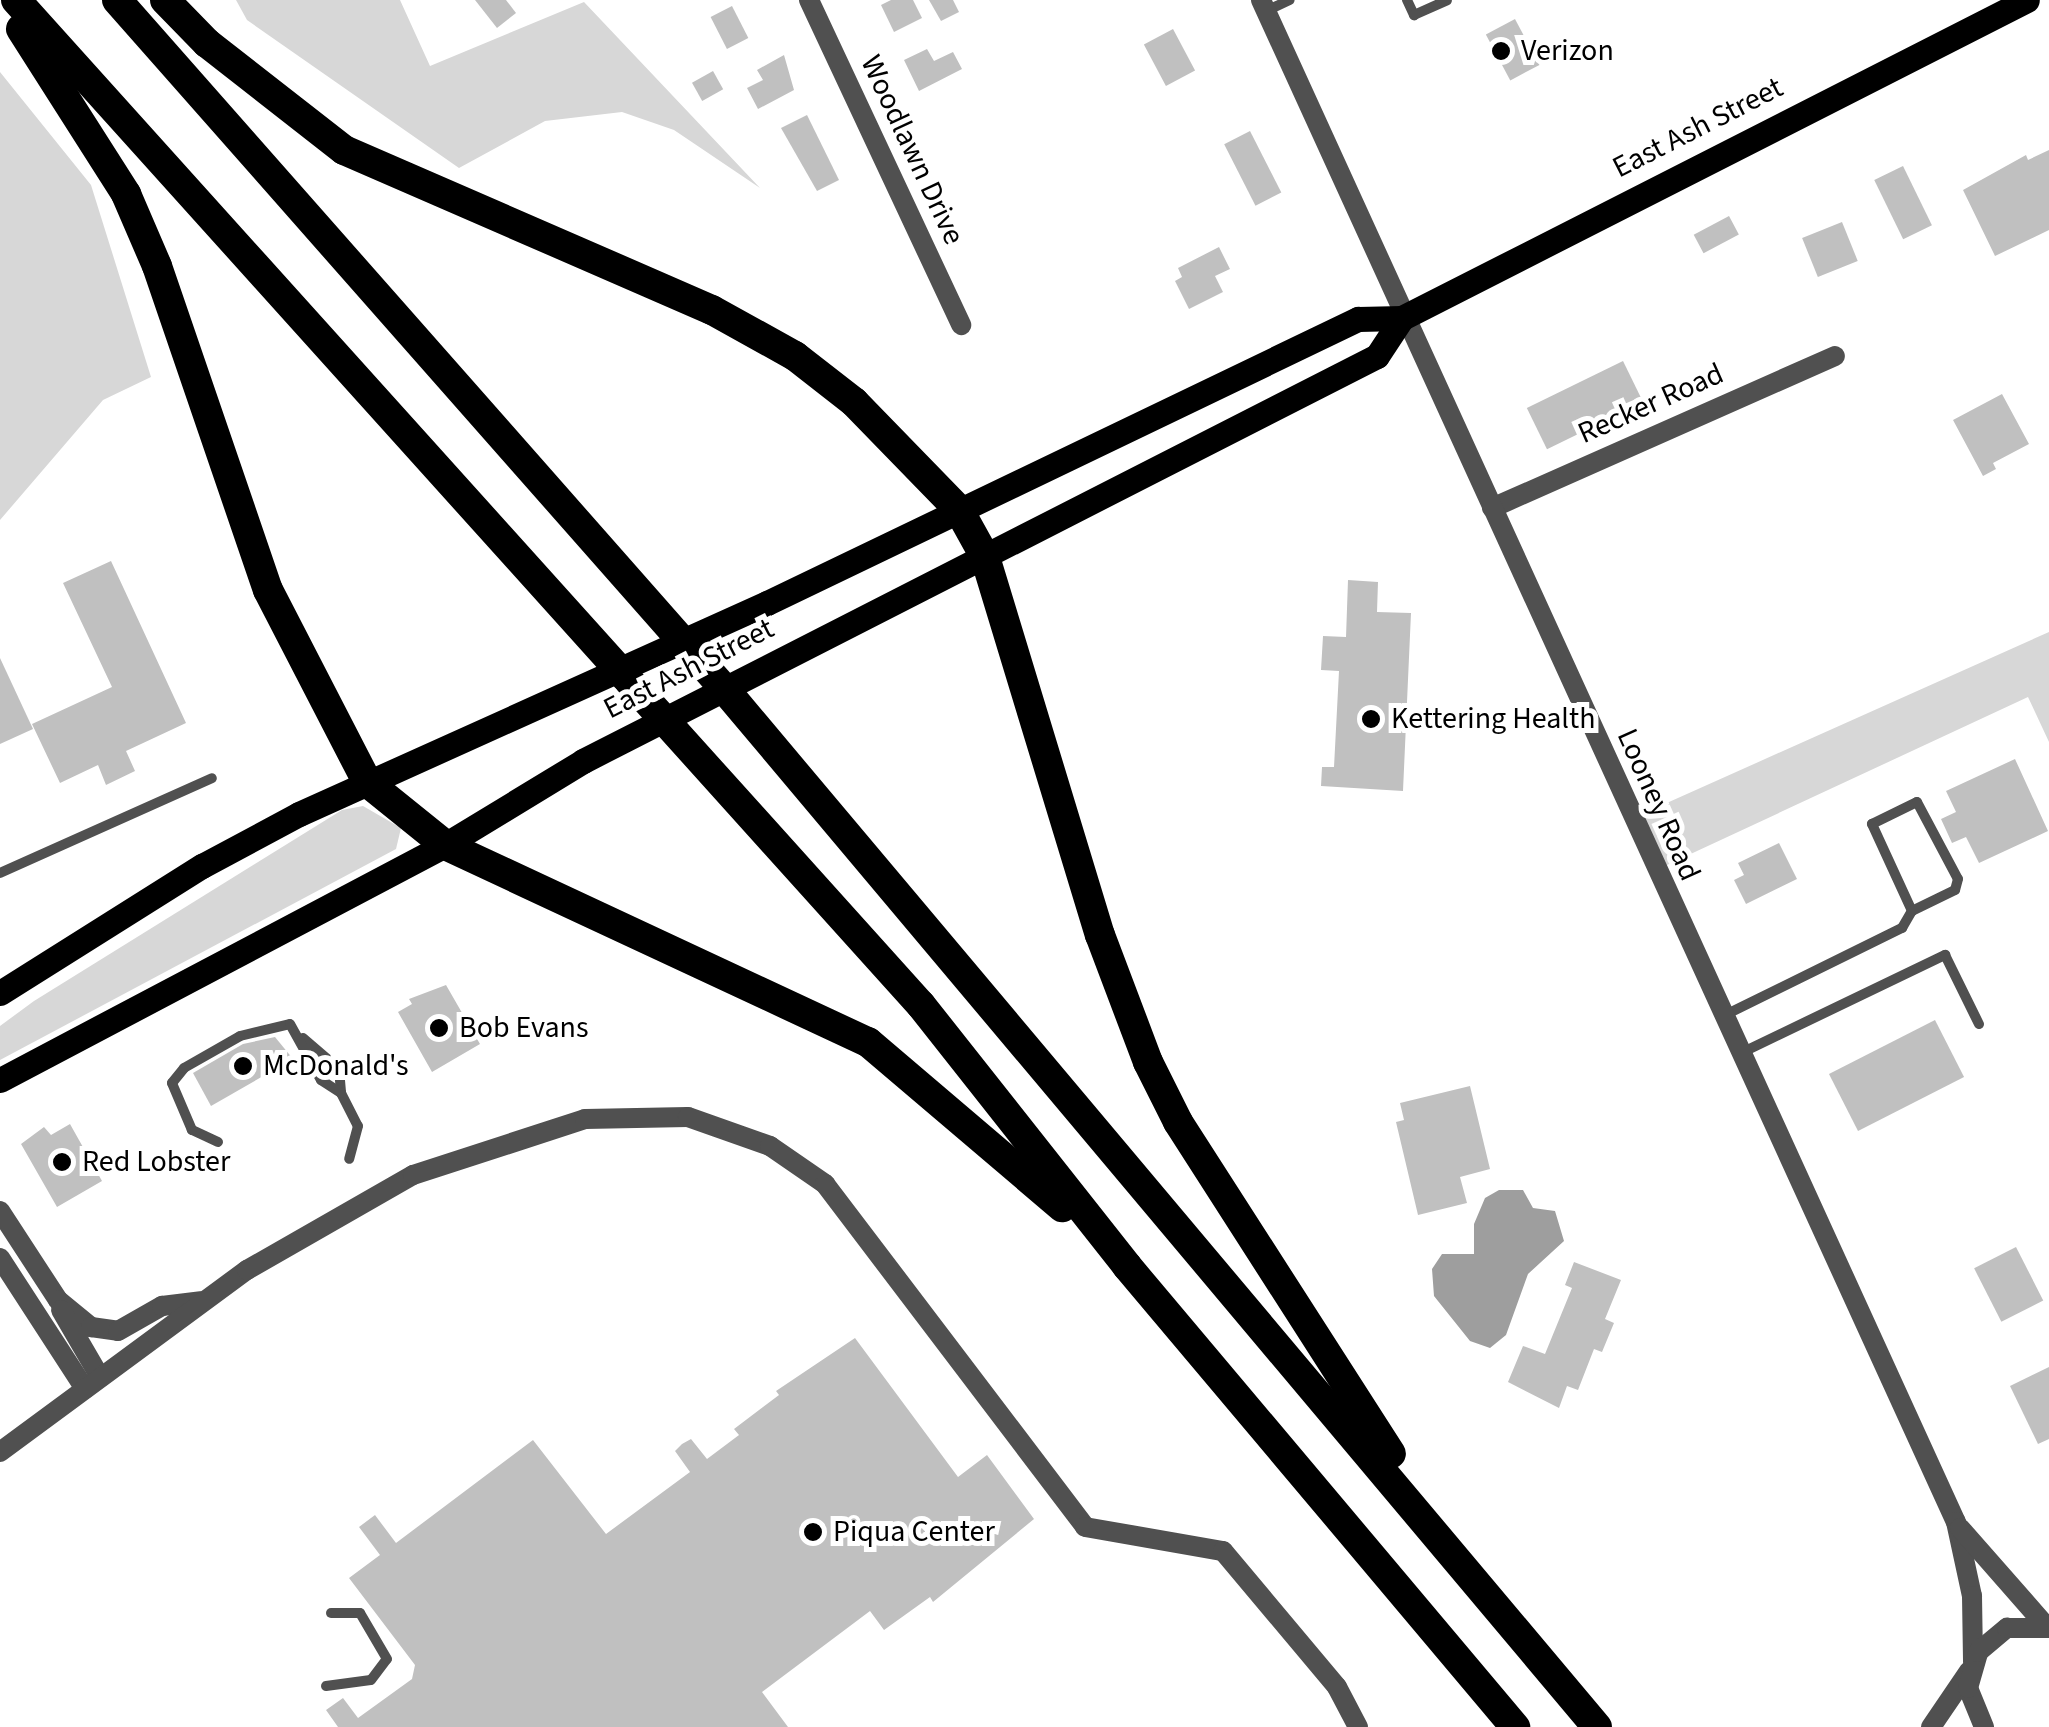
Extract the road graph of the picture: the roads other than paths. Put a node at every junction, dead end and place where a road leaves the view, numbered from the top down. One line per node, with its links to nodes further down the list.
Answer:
1 (2, 0): 18 (highway)
2 (16, 0): 33 (highway)
3 (117, 0): 39 (highway)
4 (164, 0): 15 (highway)
5 (809, 0): 12 (street, Woodlawn Drive)
6 (1290, 0): 10 (lane)
7 (1406, 0): 8 (lane)
8 (1447, 0)
9 (2014, 3): 11 (main road, East Ash Street)
10 (1264, 6): 11 (street, Looney Road)
11 (1402, 318): 14 (street, Looney Road); 15 (main road, East Ash Street); 16 (main road, East Ash Street)
12 (961, 325)
13 (1834, 356): 14 (street, Recker Road)
14 (1492, 508): 23 (street, Looney Road)
15 (958, 510): 16 (highway); 18 (main road, East Ash Street)
16 (984, 557): 19 (main road, East Ash Street); 39 (highway)
17 (212, 778): 20 (lane)
18 (366, 782): 19 (highway); 22 (main road, East Ash Street)
19 (445, 845): 27 (main road, East Ash Street); 33 (highway)
20 (1, 869)
21 (1912, 911): 21 (lane); 23 (lane)
22 (0, 993)
23 (1720, 1017): 26 (street, Looney Road)
24 (1979, 1024): 26 (lane)
25 (301, 1036): 28 (lane); 28 (lane); 29 (lane)
26 (1738, 1055): 38 (street, Looney Road)
27 (0, 1080)
28 (340, 1093): 30 (lane)
29 (218, 1142)
30 (349, 1159)
31 (0, 1211): 34 (street)
32 (0, 1258): 36 (street)
33 (1127, 1266): 45 (highway)
34 (58, 1300): 35 (street); 36 (street)
35 (203, 1301): 36 (street); 44 (street)
36 (92, 1383): 37 (street)
37 (0, 1452)
38 (1956, 1522): 41 (street, Looney Road); 42 (street, Looney Road)
39 (1463, 1566): 46 (highway)
40 (331, 1614): 43 (lane)
41 (2048, 1627): 42 (street)
42 (1972, 1666): 47 (street); 48 (street, Looney Road)
43 (326, 1686)
44 (1358, 1727)
45 (1515, 1727)
46 (1597, 1727)
47 (1931, 1727)
48 (1984, 1727)

